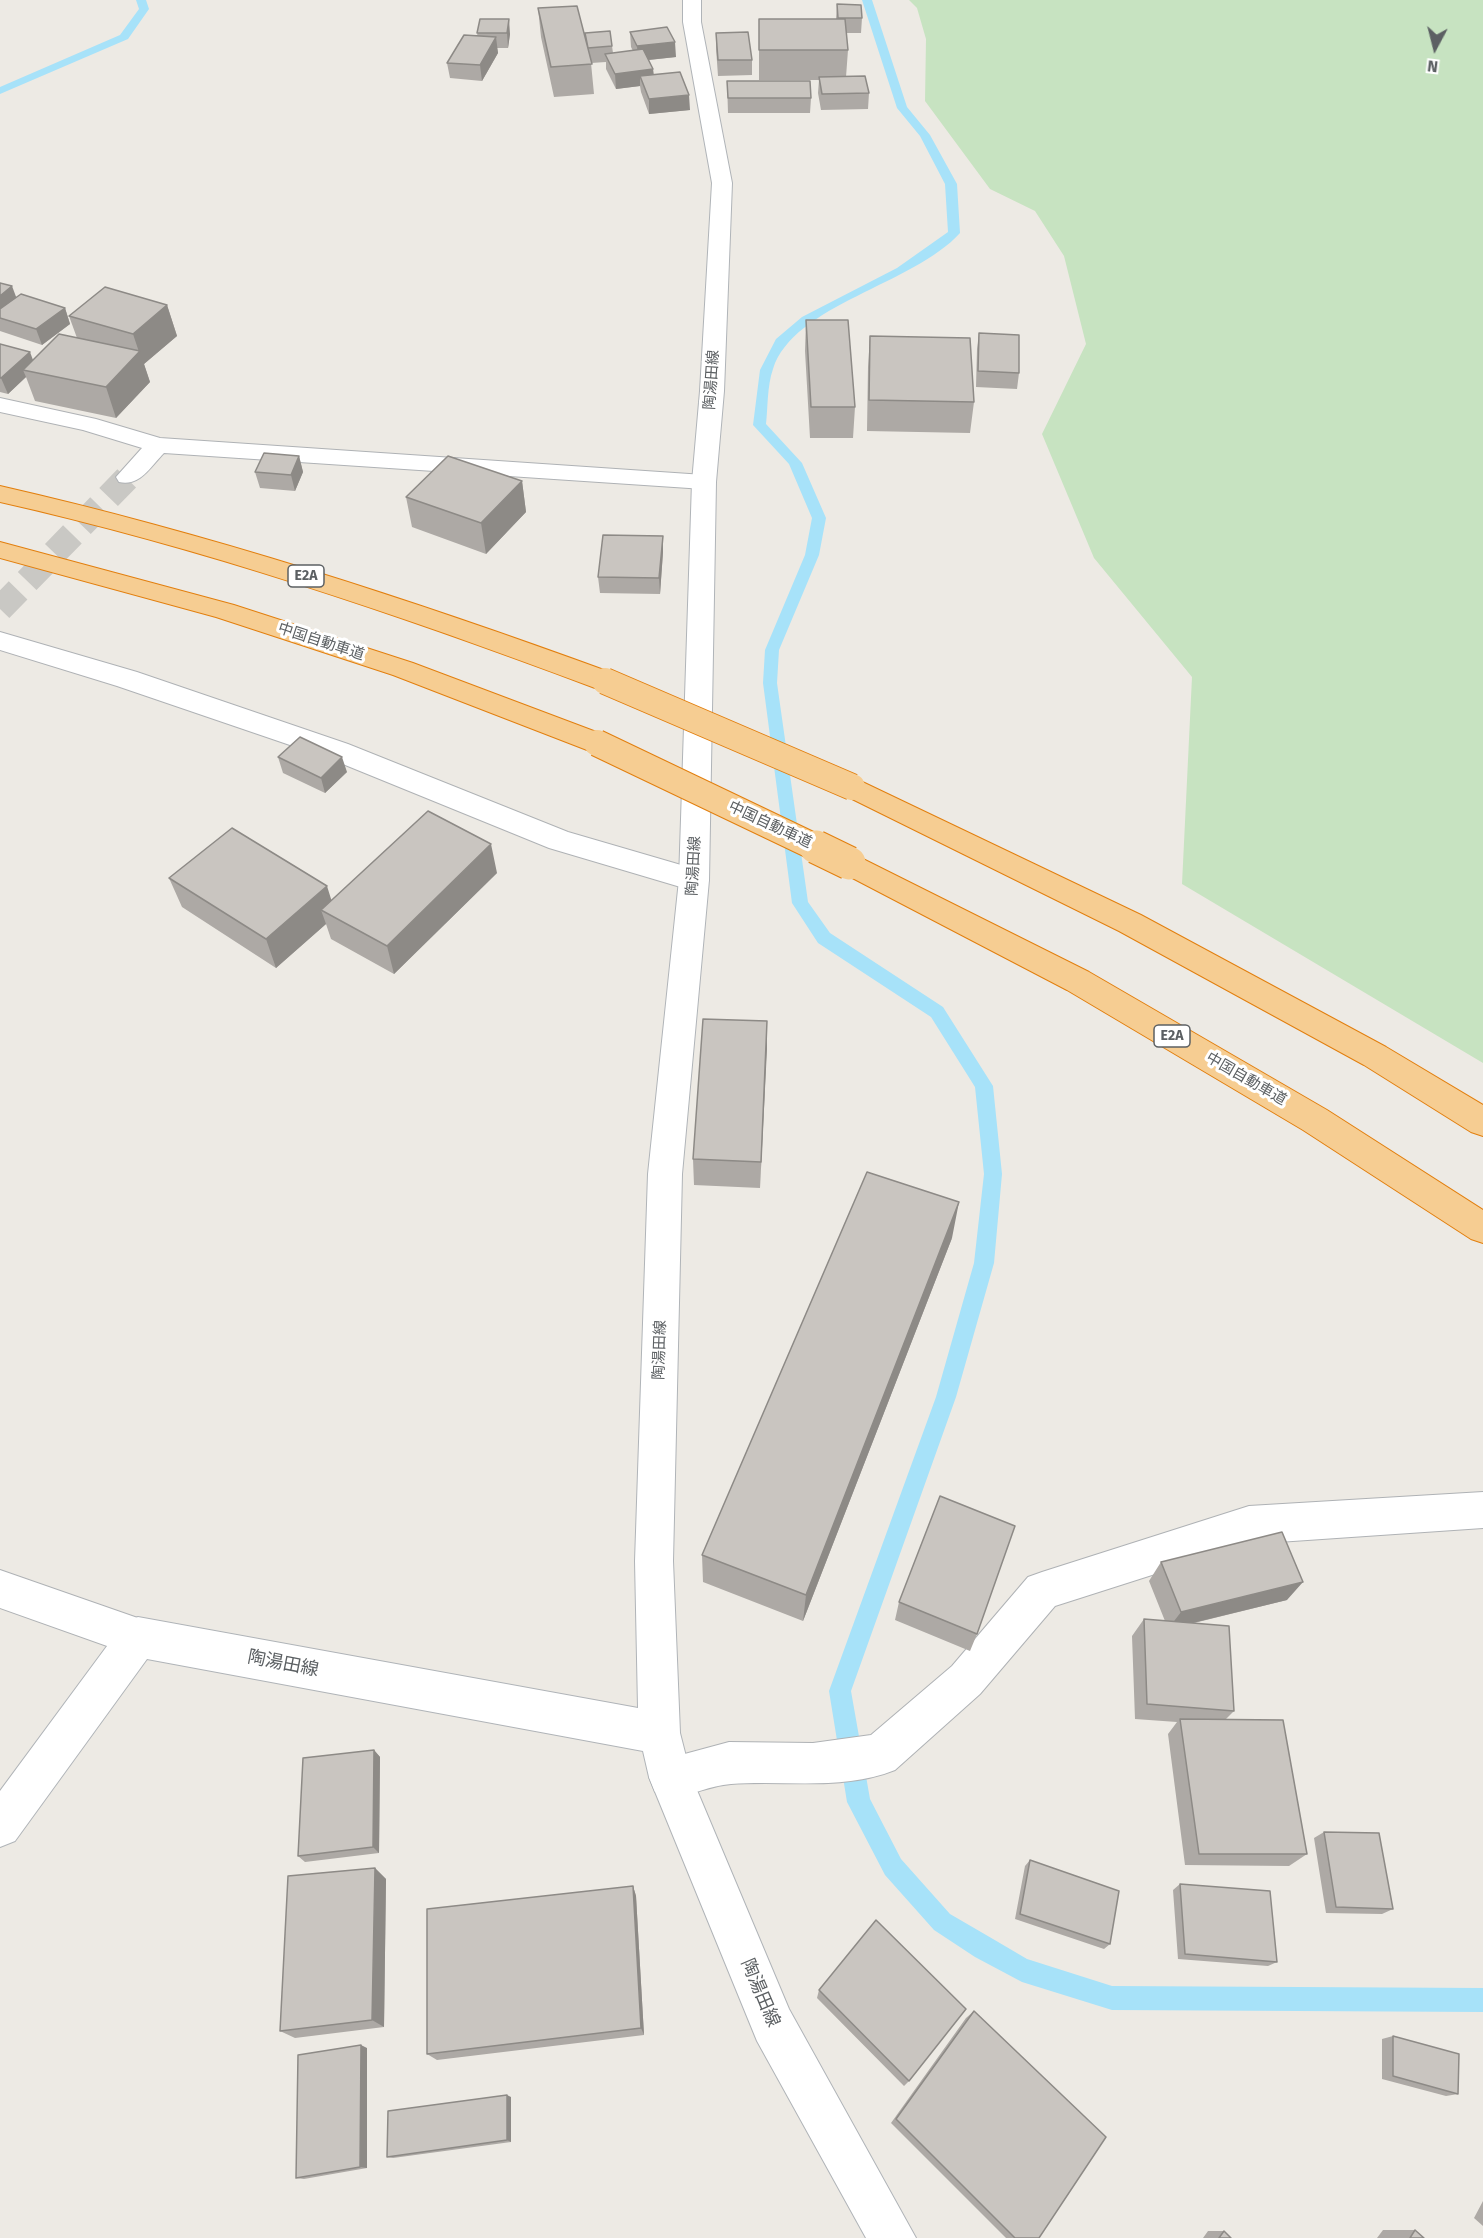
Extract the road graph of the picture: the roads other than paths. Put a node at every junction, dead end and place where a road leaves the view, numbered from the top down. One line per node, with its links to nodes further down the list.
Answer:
1 (692, 0): 5 (main road, 陶湯田線)
2 (16, 402): 3 (main road)
3 (158, 445): 4 (main road); 5 (main road)
4 (128, 477)
5 (704, 482): 9 (main road, 陶湯田線)
6 (0, 494): 10 (highway, E2A, bridge)
7 (0, 550): 11 (highway, 中国自動車道 / E2A, bridge)
8 (0, 641): 9 (main road)
9 (694, 880): 15 (main road, 陶湯田線)
10 (1483, 1122)
11 (1483, 1228)
12 (1483, 1510): 16 (main road)
13 (0, 1588): 14 (main road, 陶湯田線)
14 (138, 1637): 15 (main road, 陶湯田線); 17 (main road)
15 (659, 1733): 16 (main road, 陶湯田線)
16 (670, 1777): 18 (main road, 陶湯田線)
17 (0, 1826)
18 (892, 2238)

